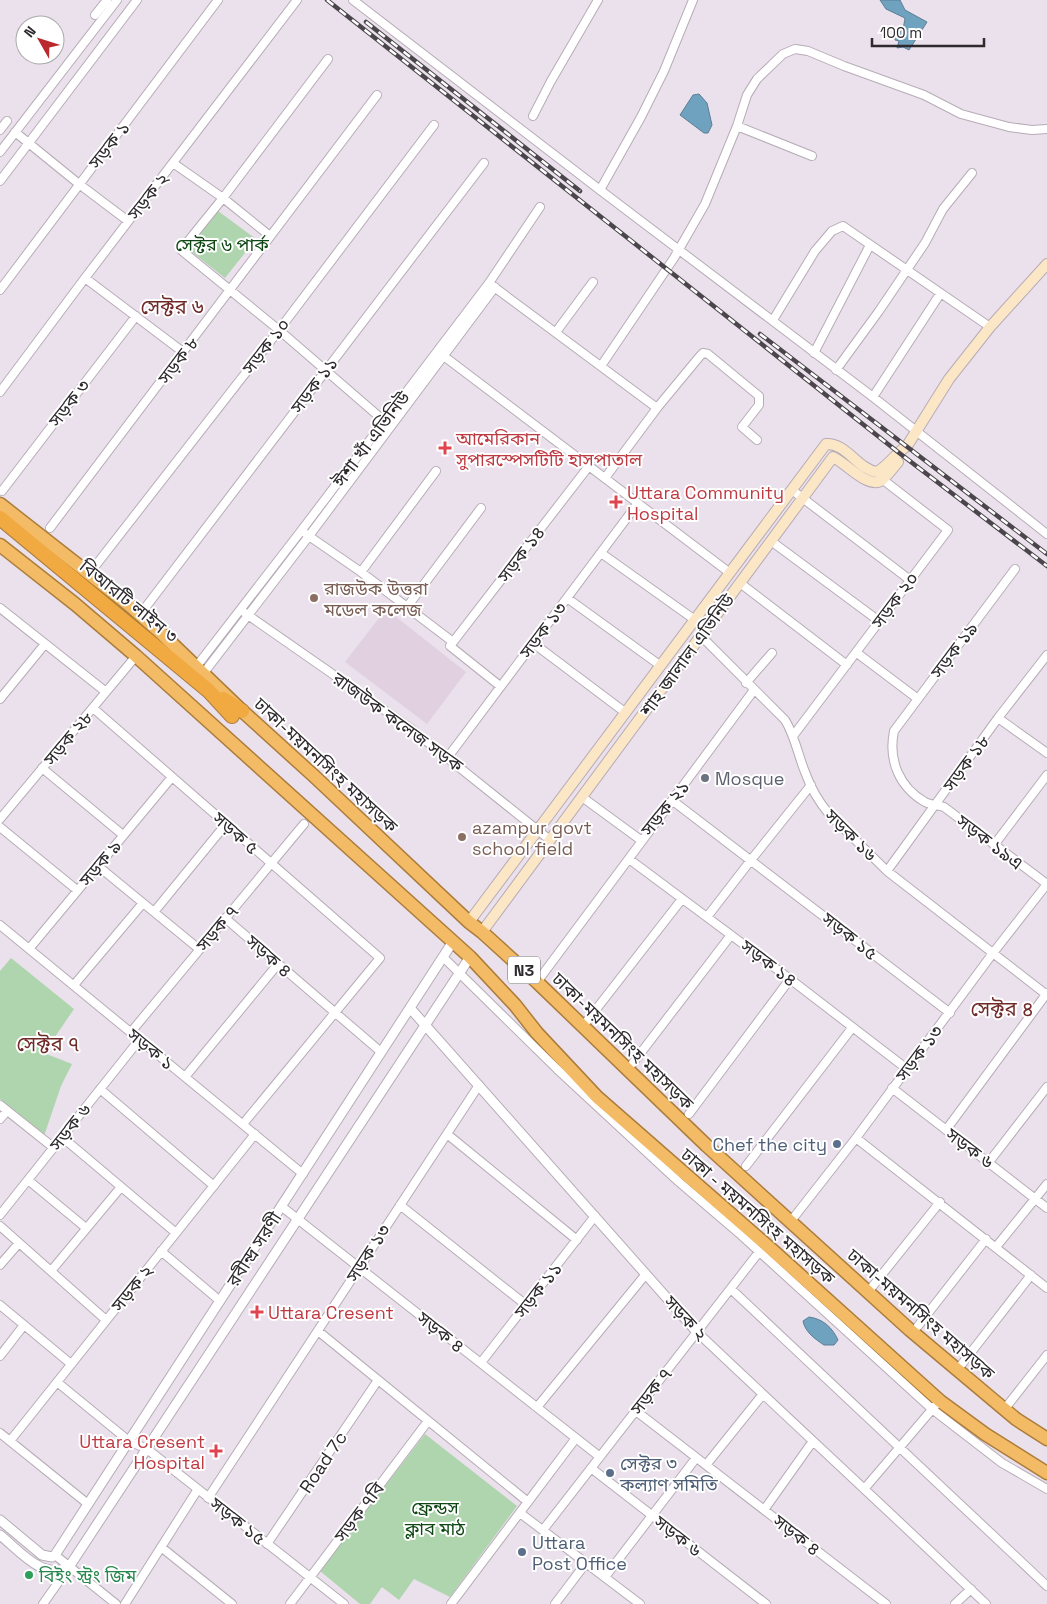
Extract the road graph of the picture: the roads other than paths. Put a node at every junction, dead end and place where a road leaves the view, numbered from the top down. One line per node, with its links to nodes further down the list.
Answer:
1 (107, 0): 9 (street)
2 (117, 0): 18 (street)
3 (137, 0): 19 (street)
4 (218, 0): 26 (street, সড়ক ১)
5 (297, 0): 22 (street, সড়ক ২)
6 (353, 0): 27 (street)
7 (598, 0): 12 (street)
8 (693, 0): 27 (street)
9 (95, 16)
10 (328, 59): 28 (street)
11 (377, 95): 31 (street, সড়ক ৮)
12 (532, 116)
13 (7, 121): 17 (street)
14 (434, 125): 45 (street, সড়ক ১০)
15 (737, 126): 16 (street); 21 (street); 33 (street)
16 (1047, 129)
17 (0, 130)
18 (15, 132): 19 (street); 20 (street)
19 (29, 143): 25 (street); 26 (street)
20 (1, 150)
21 (812, 156)
22 (173, 163): 28 (street); 30 (street, সড়ক ২)
23 (484, 163): 51 (street, সড়ক ১১)
24 (972, 172): 35 (street)
25 (0, 182)
26 (79, 184): 30 (street); 39 (street, সড়ক ১)
27 (600, 190): 33 (street)
28 (223, 198): 31 (street); 40 (street)
29 (540, 207): 38 (street)
30 (128, 221): 36 (street, সড়ক ২)
31 (270, 236): 40 (street, সড়ক ৮)
32 (870, 245): 35 (street); 43 (street); 49 (street)
33 (678, 249): 43 (street); 50 (street)
34 (1047, 264): 44 (main road)
35 (906, 271): 41 (street); 52 (street)
36 (85, 278): 42 (street); 53 (street, সড়ক ২)
37 (593, 282): 46 (street)
38 (492, 285): 46 (street); 48 (street, ঈশা খাঁ এভিনিউ)
39 (0, 290)
40 (231, 290): 45 (street); 47 (street, সড়ক ৮)
41 (940, 294): 44 (street); 54 (street)
42 (136, 316): 47 (street); 64 (street, সড়ক ৩)
43 (773, 320): 49 (street)
44 (990, 327): 57 (main road)
45 (279, 330): 51 (street); 78 (street, সড়ক ১০)
46 (556, 332): 50 (street)
47 (183, 352): 71 (street, সড়ক ৮)
48 (440, 353): 56 (street, ঈশা খাঁ এভিনিউ); 60 (street)
49 (814, 353): 52 (street)
50 (601, 366): 55 (street)
51 (326, 370): 56 (street); 87 (street, সড়ক ১১)
52 (836, 370): 54 (street)
53 (0, 392)
54 (873, 397): 57 (street)
55 (657, 408): 58 (street); 62 (street)
56 (388, 424): 72 (street, ঈশা খাঁ এভিনিউ); 74 (street)
57 (917, 431): 59 (main road); 73 (street)
58 (757, 440)
59 (902, 449): 63 (main road); 65 (main road, শাহ জালাল এভিনিউ)
60 (588, 466): 62 (street); 93 (street, সড়ক ১৪)
61 (436, 471): 80 (street)
62 (605, 478): 67 (street)
63 (882, 479): 66 (main road, শাহ জালাল এভিনিউ); 82 (street, সড়ক ২০)
64 (2, 490)
65 (792, 490): 66 (street); 81 (main road, শাহ জালাল এভিনিউ)
66 (802, 499): 75 (main road, শাহ জালাল এভিনিউ); 82 (street)
67 (638, 503): 77 (street, সড়ক ১৩); 81 (street)
68 (0, 504): 102 (highway, ঢাকা-ময়মনসিংহ মহাসড়ক / N3)
69 (481, 508): 85 (street)
70 (0, 518): 111 (highway, বিআরটি লাইন ৩)
71 (50, 528)
72 (301, 531): 74 (street); 88 (street, ঈশা খাঁ এভিনিউ)
73 (1046, 531)
74 (309, 536): 80 (street); 89 (street)
75 (771, 541): 83 (main road, শাহ জালাল এভিনিউ); 91 (street)
76 (0, 545): 98 (highway, N3)
77 (601, 553): 84 (street, সড়ক ১৩); 90 (street)
78 (96, 566)
79 (1015, 569): 108 (street, সড়ক ১৯)
80 (361, 572): 85 (street)
81 (730, 572): 90 (main road, শাহ জালাল এভিনিউ)
82 (910, 580): 91 (street, সড়ক ২০)
83 (740, 583): 92 (main road, শাহ জালাল এভিনিউ); 100 (street)
84 (567, 598): 94 (street, সড়ক ১৩); 101 (street)
85 (407, 607): 93 (street)
86 (0, 608): 95 (street)
87 (145, 608)
88 (241, 610): 89 (street, রাজউক কলেজ সড়ক); 102 (street, ঈশা খাঁ এভিনিউ)
89 (248, 615): 102 (street); 116 (street, রাজউক কলেজ সড়ক)
90 (695, 620): 101 (main road, শাহ জালাল এভিনিউ)
91 (879, 621): 96 (street, সড়ক ২০)
92 (701, 636): 103 (street, সড়ক ১৬); 121 (main road, শাহ জালাল এভিনিউ)
93 (454, 642): 104 (street)
94 (533, 643): 104 (street, সড়ক ১৩); 110 (street)
95 (45, 644): 106 (street); 107 (street)
96 (856, 652): 100 (street, সড়ক ২০); 108 (street)
97 (772, 653): 103 (street)
98 (136, 656): 106 (street, সড়ক ২৮); 149 (highway, N3)
99 (1047, 656): 112 (street, সড়ক ১৮)
100 (847, 665): 114 (street, সড়ক ২০)
101 (661, 666): 110 (main road, শাহ জালাল এভিনিউ)
102 (199, 670): 111 (highway, ঢাকা-ময়মনসিংহ মহাসড়ক / N3)
103 (746, 683): 105 (street, সড়ক ১৬)
104 (500, 686): 116 (street, সড়ক ১৩)
105 (754, 690): 114 (street, সড়ক ১৬); 122 (street, সড়ক ২১)
106 (106, 692): 109 (street, সড়ক ২৮)
107 (0, 698)
108 (918, 699): 113 (street, সড়ক ১৯)
109 (93, 708): 117 (street, সড়ক ২৮); 119 (street, সড়ক ৫)
110 (626, 713): 129 (main road, শাহ জালাল এভিনিউ)
111 (237, 714): 145 (highway, ঢাকা-ময়মনসিংহ মহাসড়ক / N3)
112 (998, 718): 115 (street); 123 (street, সড়ক ১৮)
113 (894, 731): 123 (street, সড়ক ১৯এ)
114 (793, 736): 120 (street, সড়ক ১৬)
115 (1047, 753)
116 (448, 757): 129 (street, রাজউক কলেজ সড়ক)
117 (42, 768): 125 (street, সড়ক ২৮); 130 (street)
118 (1047, 775): 132 (street)
119 (172, 777): 126 (street, সড়ক ৫); 130 (street, সড়ক ৯)
120 (811, 785): 134 (street); 137 (street, সড়ক ১৬)
121 (582, 797): 124 (street, সড়ক ২১); 131 (main road, শাহ জালাল এভিনিউ)
122 (673, 801): 124 (street, সড়ক ২১); 134 (street, সড়ক ১৫)
123 (936, 805): 132 (street, সড়ক ১৯এ); 137 (street, সড়ক ১৮)
124 (597, 808): 133 (street, সড়ক ২১)
125 (0, 820)
126 (226, 824): 135 (street, সড়ক ৫); 142 (street)
127 (304, 824): 135 (street, সড়ক ৭)
128 (0, 827): 139 (street)
129 (538, 830): 131 (street, রাজউক কলেজ সড়ক); 145 (main road, শাহ জালাল এভিনিউ)
130 (123, 836): 136 (street, সড়ক ৯)
131 (550, 840): 147 (main road, শাহ জালাল এভিনিউ)
132 (994, 845): 138 (street, সড়ক ১৯এ)
133 (629, 859): 140 (street, সড়ক ১৪); 157 (street, সড়ক ২১)
134 (751, 860): 143 (street); 163 (street, সড়ক ১৫)
135 (271, 863): 144 (street, সড়ক ৭); 162 (street, সড়ক ৫)
136 (98, 866): 139 (street, সড়ক ৯); 141 (street)
137 (887, 871): 152 (street, সড়ক ১৬)
138 (1047, 884): 152 (street, সড়ক ১৩)
139 (77, 890): 150 (street, সড়ক ৯)
140 (682, 899): 143 (street, সড়ক ১৪); 164 (street)
141 (143, 903): 142 (street); 159 (street)
142 (154, 912): 151 (street)
143 (708, 917): 148 (street, সড়ক ১৪)
144 (225, 918): 151 (street, সড়ক ৭); 155 (street, সড়ক ৪)
145 (469, 922): 147 (highway, ঢাকা-ময়মনসিংহ মহাসড়ক / N3)
146 (0, 925): 150 (street, সড়ক ১)
147 (482, 932): 203 (highway, ঢাকা-ময়মনসিংহ মহাসড়ক / N3)
148 (731, 935): 158 (street, সড়ক ১৪); 170 (street)
149 (452, 942): 153 (street, রবীন্দ্র সরণী); 154 (highway, N3)
150 (29, 948): 159 (street, সড়ক ১)
151 (199, 949): 167 (street, সড়ক ৭)
152 (993, 953): 160 (street, সড়ক ১৬); 163 (street, সড়ক ১৩)
153 (443, 957): 156 (street); 161 (street, রবীন্দ্র সরণী)
154 (470, 957): 156 (street, রবীন্দ্র সরণী); 237 (highway, ঢাকা - ময়মনসিংহ মহাসড়ক / N3)
155 (278, 964): 162 (street, সড়ক ৪); 172 (street)
156 (460, 972): 165 (street, রবীন্দ্র সরণী); 212 (street)
157 (540, 978)
158 (790, 979): 166 (street, সড়ক ১৪); 179 (street)
159 (74, 985): 167 (street, সড়ক ১)
160 (1047, 994): 182 (street)
161 (410, 1008): 165 (street, সড়ক ২); 169 (street, রবীন্দ্র সরণী)
162 (335, 1013): 169 (street, সড়ক ৪); 181 (street)
163 (950, 1013): 171 (street, সড়ক ১৩)
164 (587, 1021)
165 (426, 1024): 173 (street, সড়ক ২); 202 (street, রবীন্দ্র সরণী)
166 (852, 1028): 171 (street, সড়ক ১৪); 189 (street)
167 (131, 1032): 168 (street, সড়ক ১)
168 (140, 1040): 172 (street, সড়ক ১); 176 (street, সড়ক ৬)
169 (381, 1052): 190 (street, রবীন্দ্র সরণী)
170 (633, 1063)
171 (907, 1069): 175 (street, সড়ক ১৩)
172 (185, 1077): 181 (street, সড়ক ১)
173 (479, 1085): 184 (street, সড়ক ১৩); 201 (street, সড়ক ২)
174 (1047, 1087): 188 (street)
175 (892, 1088): 182 (street, সড়ক ৬); 186 (street, সড়ক ১৩)
176 (100, 1090): 185 (street, সড়ক ৬); 193 (street)
177 (0, 1105): 178 (street)
178 (7, 1111): 180 (street); 187 (street)
179 (689, 1114)
180 (0, 1119)
181 (243, 1124): 183 (street, সড়ক ১)
182 (946, 1130): 188 (street, সড়ক ৬)
183 (255, 1134): 190 (street, সড়ক ১); 193 (street, সড়ক ২)
184 (447, 1134): 197 (street, সড়ক ১৩); 208 (street)
185 (62, 1137): 187 (street, সড়ক ৬); 194 (street)
186 (856, 1138): 196 (street); 203 (street, সড়ক ১৩)
187 (54, 1148): 191 (street, সড়ক ৬)
188 (989, 1162): 195 (street, সড়ক ৬)
189 (746, 1166)
190 (303, 1174): 198 (street, রবীন্দ্র সরণী)
191 (28, 1180): 200 (street, সড়ক ৬); 205 (street)
192 (1047, 1184): 195 (street)
193 (214, 1186): 206 (street, সড়ক ২)
194 (121, 1187): 205 (street); 206 (street)
195 (1035, 1199): 199 (street, সড়ক ৬); 210 (street)
196 (940, 1202): 207 (street); 218 (street)
197 (400, 1205): 214 (street, সড়ক ১৩); 223 (street)
198 (281, 1206): 202 (street, সড়ক ৪); 221 (street, রবীন্দ্র সরণী)
199 (1047, 1208)
200 (0, 1215)
201 (595, 1216): 208 (street, সড়ক ১১); 216 (street, সড়ক ২)
202 (298, 1219): 214 (street, সড়ক ৪); 249 (street, রবীন্দ্র সরণী)
203 (791, 1221): 244 (highway, ঢাকা-ময়মনসিংহ মহাসড়ক / N3)
204 (0, 1226): 209 (street)
205 (86, 1228): 215 (street)
206 (176, 1234): 211 (street, সড়ক ২)
207 (986, 1239): 210 (street); 226 (street)
208 (576, 1240): 223 (street, সড়ক ১১)
209 (19, 1243): 213 (street); 215 (street)
210 (996, 1247): 217 (street)
211 (161, 1251): 221 (street); 224 (street, সড়ক ২)
212 (759, 1252): 220 (street, সড়ক ৭); 237 (street)
213 (0, 1265)
214 (359, 1268): 227 (street, সড়ক ১৩); 231 (street, সড়ক ৪)
215 (51, 1271): 224 (street)
216 (646, 1274): 228 (street, সড়ক ২); 238 (street)
217 (1031, 1275): 219 (street); 233 (street)
218 (872, 1287)
219 (1047, 1288)
220 (731, 1289): 228 (street, সড়ক ৭); 248 (street)
221 (220, 1301): 246 (street, রবীন্দ্র সরণী)
222 (0, 1305): 225 (street)
223 (526, 1305): 231 (street, সড়ক ১১)
224 (106, 1320): 232 (street, সড়ক ২)
225 (24, 1325): 230 (street); 232 (street)
226 (918, 1326)
227 (318, 1331): 234 (street); 258 (street, সড়ক ১৩)
228 (697, 1332): 236 (street, সড়ক ২); 240 (street, সড়ক ৭)
229 (1047, 1355): 239 (street)
230 (0, 1356)
231 (480, 1362): 238 (street, সড়ক ৪)
232 (71, 1364): 235 (street, সড়ক ২)
233 (962, 1364)
234 (378, 1380): 241 (street); 267 (street, Road 7c)
235 (57, 1382): 245 (street, সড়ক ২); 246 (street, সড়ক ১৫)
236 (763, 1394): 247 (street, সড়ক ২); 252 (street)
237 (936, 1405): 248 (street); 254 (highway, ঢাকা - ময়মনসিংহ মহাসড়ক / N3); 257 (street)
238 (535, 1406): 243 (street, সড়ক ৪)
239 (1007, 1406)
240 (636, 1411): 250 (street, সড়ক ৭); 251 (street, সড়ক ৪)
241 (428, 1420): 259 (street); 272 (street, সড়ক ৭বি)
242 (0, 1433): 245 (street)
243 (576, 1438): 250 (street, সড়ক ৪); 259 (street)
244 (1047, 1439)
245 (10, 1441): 260 (street)
246 (129, 1441): 249 (street, সড়ক ১৫); 260 (street, রবীন্দ্র সরণী)
247 (813, 1441): 255 (street, সড়ক ২); 261 (street)
248 (900, 1448): 255 (street); 274 (street)
249 (147, 1449): 256 (street, সড়ক ১৫); 271 (street, রবীন্দ্র সরণী)
250 (600, 1457): 253 (street, সড়ক ৭)
251 (696, 1458): 252 (street, সড়ক ৪); 263 (street)
252 (706, 1465): 261 (street, সড়ক ৪)
253 (591, 1468): 263 (street, সড়ক ৬); 265 (street, সড়ক ৭)
254 (1047, 1472)
255 (865, 1488): 275 (street, সড়ক ২)
256 (198, 1489): 258 (street, সড়ক ১৫); 268 (street)
257 (1047, 1489)
258 (208, 1498): 267 (street, সড়ক ১৫)
259 (528, 1502): 262 (street)
260 (88, 1504): 269 (street, রবীন্দ্র সরণী)
261 (764, 1510): 286 (street, সড়ক ৪)
262 (520, 1513): 265 (street); 282 (street)
263 (652, 1515): 273 (street); 285 (street, সড়ক ৬)
264 (0, 1520): 269 (street)
265 (542, 1530): 270 (street)
266 (0, 1535): 271 (street)
267 (267, 1544): 272 (street, সড়ক ১৫)
268 (161, 1547): 278 (street); 279 (street)
269 (55, 1555): 271 (street)
270 (586, 1563): 273 (street); 283 (street)
271 (70, 1567): 276 (street); 277 (street)
272 (310, 1577): 280 (street, সড়ক ৭বি); 281 (street, সড়ক ১৫)
273 (605, 1577): 284 (street)
274 (1047, 1586)
275 (971, 1589): 287 (street); 288 (street, সড়ক ২)
276 (43, 1604)
277 (116, 1604)
278 (124, 1604)
279 (232, 1604)
280 (290, 1604)
281 (344, 1604)
282 (451, 1604)
283 (555, 1604)
284 (640, 1604)
285 (766, 1604)
286 (886, 1604)
287 (955, 1604)
288 (986, 1604)

